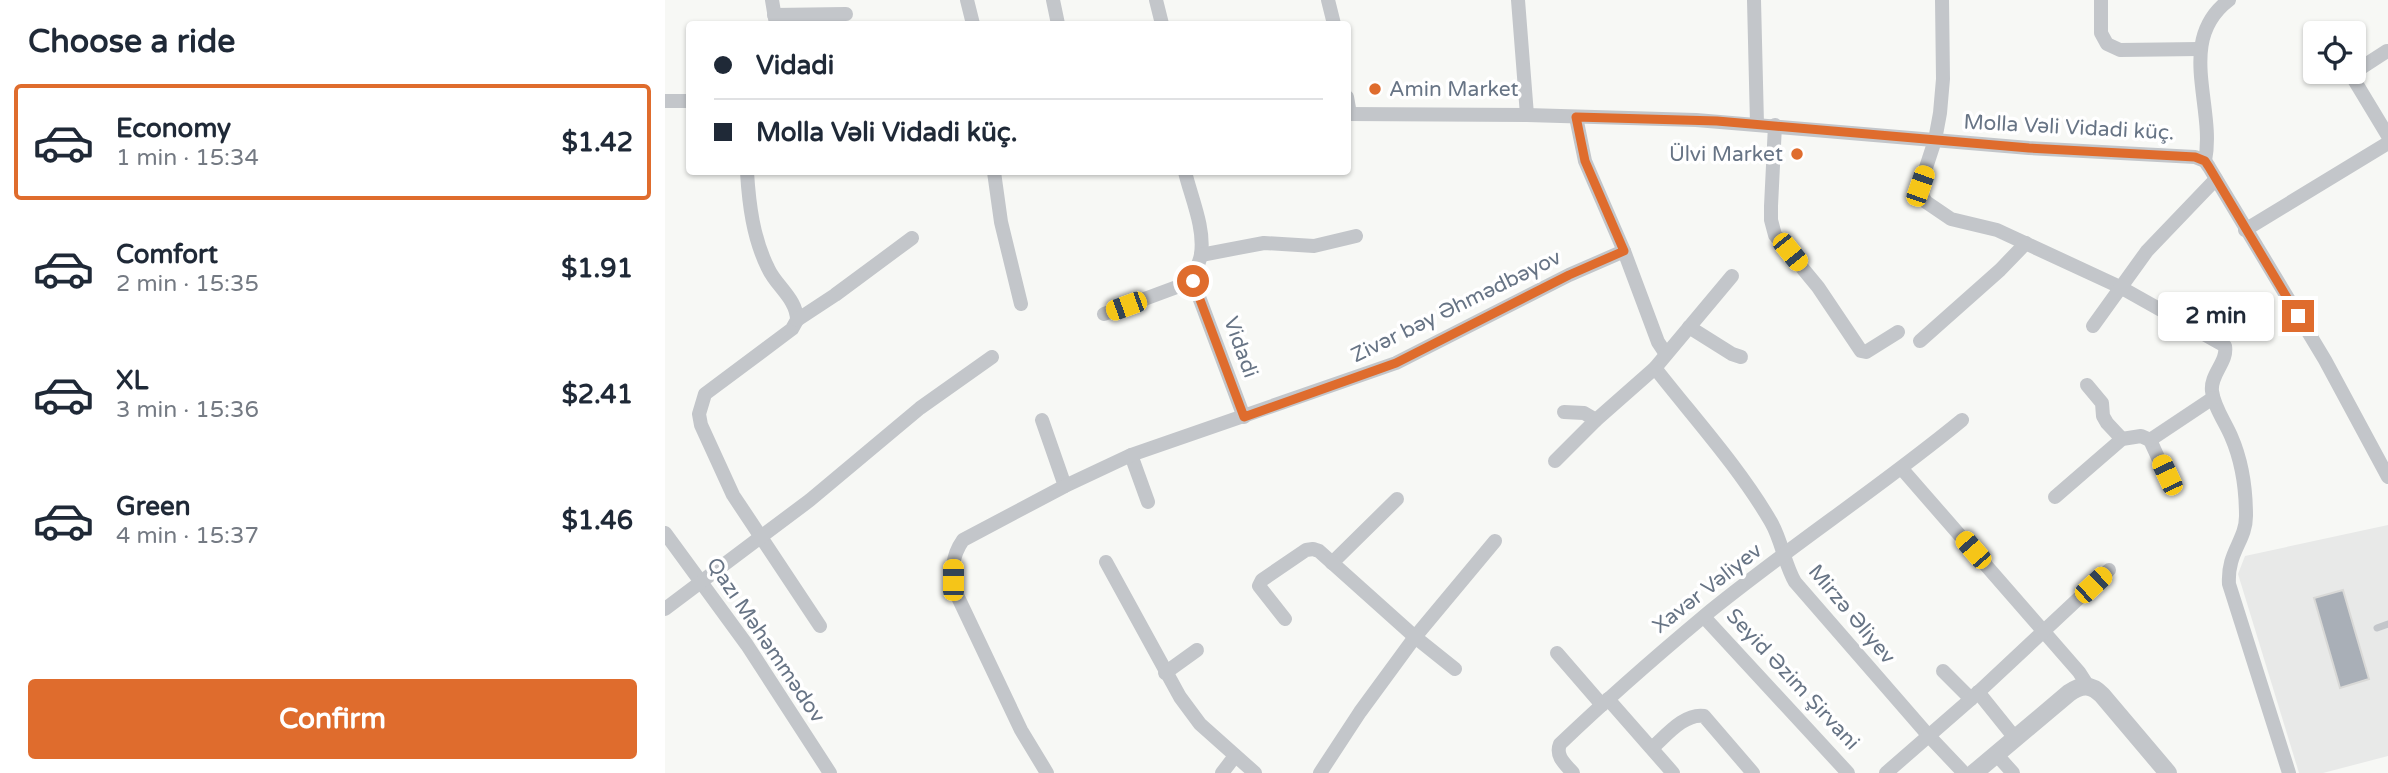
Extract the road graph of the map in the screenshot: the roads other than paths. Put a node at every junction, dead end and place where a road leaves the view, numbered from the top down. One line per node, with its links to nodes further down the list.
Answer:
1 (967, 0): 12 (street)
2 (1053, 0): 13 (street)
3 (1156, 0): 14 (street)
4 (1328, 0): 15 (street)
5 (1518, 0): 21 (street)
6 (1754, 0): 23 (street)
7 (1942, 0): 25 (street)
8 (2101, 0): 16 (street)
9 (2229, 0): 16 (street)
10 (774, 13): 11 (street)
11 (846, 14)
12 (972, 21)
13 (1057, 21)
14 (1161, 21)
15 (1333, 21)
16 (2199, 49): 27 (street)
17 (2387, 51): 26 (street)
18 (665, 101): 19 (street)
19 (686, 101)
20 (1351, 114): 21 (street, Molla Vəli Vidadi küç.)
21 (1527, 115): 22 (street, Molla Vəli Vidadi küç.)
22 (1576, 117): 23 (street, Molla Vəli Vidadi küç.); 36 (street)
23 (1757, 124): 24 (street, Molla Vəli Vidadi küç.)
24 (1775, 125): 25 (street, Molla Vəli Vidadi küç.); 46 (street)
25 (1935, 140): 27 (street, Molla Vəli Vidadi küç.); 35 (street)
26 (2387, 146): 32 (street)
27 (2205, 161): 31 (street)
28 (747, 175): 43 (street)
29 (994, 175): 41 (street)
30 (1186, 175): 37 (street)
31 (2216, 179): 32 (street); 40 (street)
32 (2245, 230): 65 (street)
33 (1356, 236): 37 (street)
34 (912, 238): 43 (street)
35 (2026, 243): 40 (street); 47 (street)
36 (1624, 251): 48 (street); 55 (street, Zivər bəy Əhmədbəyov)
37 (1201, 256): 39 (street)
38 (1732, 276): 45 (street)
39 (1193, 281): 42 (street); 55 (street, Vidadi)
40 (2120, 287): 44 (street); 53 (street)
41 (1021, 304)
42 (1104, 314)
43 (797, 320): 71 (street)
44 (2093, 326)
45 (1689, 327): 48 (street); 50 (street)
46 (1898, 332)
47 (1920, 341)
48 (1666, 354): 51 (street)
49 (992, 357): 71 (street)
50 (1741, 357)
51 (1654, 368): 57 (street); 73 (street, Mirzə Əliyev)
52 (2087, 385): 59 (street)
53 (2213, 398): 60 (street); 113 (street)
54 (1564, 412): 57 (street)
55 (1244, 417): 61 (street, Zivər bəy Əhmədbəyov)
56 (1042, 420): 66 (street)
57 (1596, 420): 62 (street)
58 (1962, 420): 63 (street, Xavər Vəliyev)
59 (2122, 439): 60 (street); 67 (street)
60 (2150, 440): 64 (street)
61 (1131, 455): 66 (street, Zivər bəy Əhmədbəyov); 69 (street)
62 (1555, 461)
63 (1902, 469): 73 (street, Xavər Vəliyev); 84 (street)
64 (2167, 475)
65 (2388, 477)
66 (1065, 485): 100 (street, Zivər bəy Əhmədbəyov)
67 (2055, 497)
68 (1397, 499): 75 (street)
69 (1148, 502)
70 (665, 533): 77 (street, Qazı Məhəmmədov)
71 (761, 536): 77 (street); 82 (street)
72 (1495, 541): 85 (street)
73 (1784, 556): 79 (street, Xavər Vəliyev); 94 (street, Mirzə Əliyev)
74 (1106, 562): 90 (street)
75 (1332, 562): 80 (street); 85 (street)
76 (2109, 570): 84 (street)
77 (701, 581): 78 (street); 99 (street, Qazı Məhəmmədov)
78 (665, 609)
79 (1704, 617): 93 (street, Xavər Vəliyev); 107 (street, Seyid Əzim Şirvani)
80 (1285, 619)
81 (2388, 624): 83 (lane)
82 (820, 626)
83 (2377, 628)
84 (2044, 632): 91 (street); 92 (street)
85 (1415, 637): 88 (street); 103 (street)
86 (1197, 650): 90 (street)
87 (1557, 653): 93 (street)
88 (1455, 669)
89 (1943, 671): 92 (street)
90 (1165, 673): 98 (street)
91 (2088, 686): 95 (street); 112 (street)
92 (1974, 695): 94 (street); 95 (street)
93 (1605, 702): 96 (street); 104 (street, Xavər Vəliyev)
94 (1928, 735): 108 (street); 109 (street, Mirzə Əliyev)
95 (2015, 738): 97 (street)
96 (1652, 748): 105 (street); 106 (street)
97 (1996, 754): 110 (street); 111 (street)
98 (1235, 756): 101 (street); 102 (street)
99 (830, 773)
100 (1048, 773)
101 (1222, 773)
102 (1255, 773)
103 (1320, 773)
104 (1573, 773)
105 (1674, 773)
106 (1753, 773)
107 (1848, 773)
108 (1886, 773)
109 (1964, 773)
110 (1974, 773)
111 (2013, 773)
112 (2168, 773)
113 (2289, 773)

